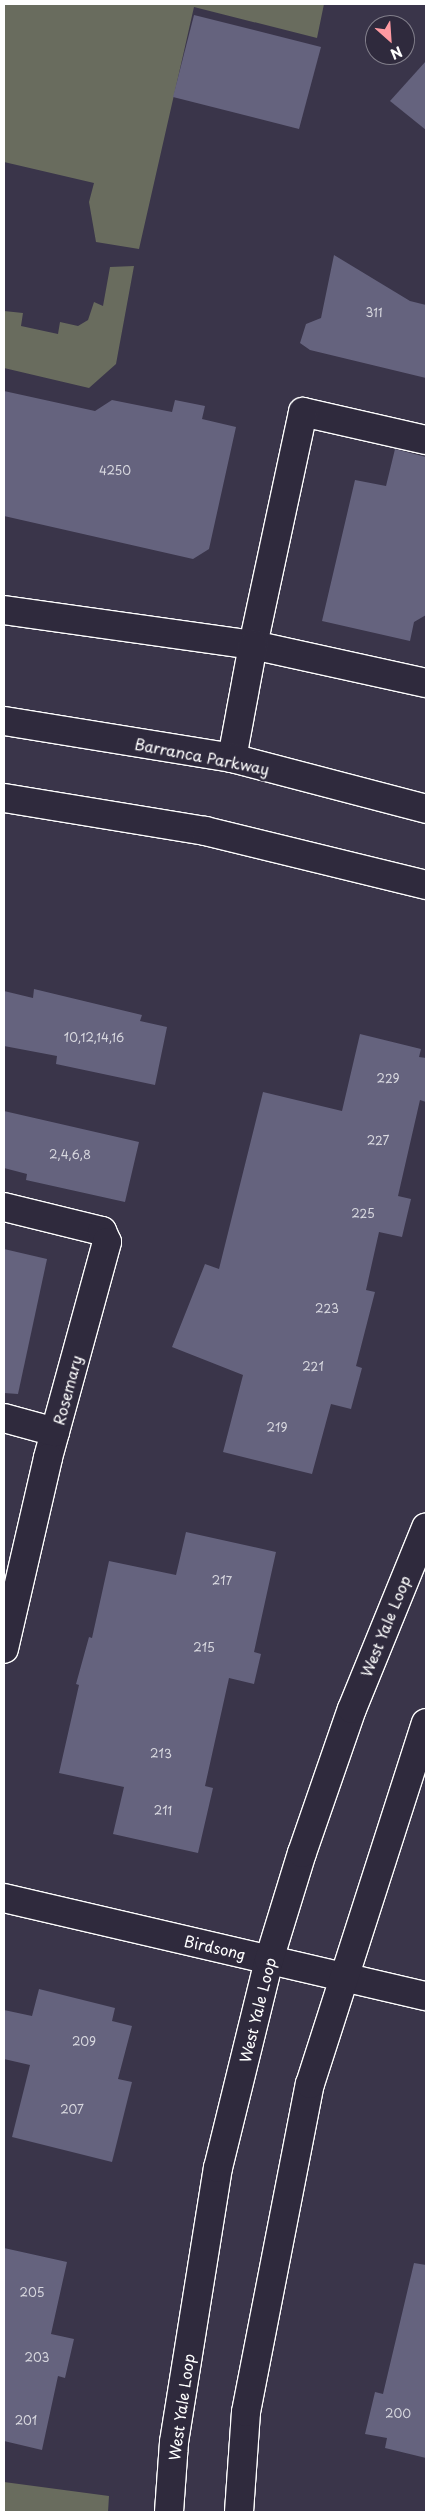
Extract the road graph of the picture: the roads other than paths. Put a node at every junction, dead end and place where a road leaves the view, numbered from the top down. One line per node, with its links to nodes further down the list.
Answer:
1 (426, 440): 3 (main road)
2 (4, 610): 3 (main road)
3 (254, 645): 4 (main road); 6 (main road)
4 (426, 683)
5 (4, 721): 6 (main road, Barranca Parkway)
6 (232, 758): 8 (main road, Barranca Parkway)
7 (4, 798): 9 (main road)
8 (426, 809)
9 (426, 885)
10 (4, 1208): 12 (main road, Rosemary)
11 (4, 1418): 12 (main road)
12 (55, 1432): 14 (main road, Rosemary)
13 (426, 1528): 18 (main road, West Yale Loop)
14 (10, 1592): 15 (main road, Rosemary)
15 (4, 1649)
16 (426, 1723): 19 (main road)
17 (4, 1898): 18 (main road, Birdsong)
18 (269, 1960): 19 (main road, Birdsong); 21 (main road, West Yale Loop)
19 (342, 1977): 20 (main road, Birdsong); 22 (main road)
20 (426, 1996)
21 (169, 2512)
22 (239, 2512)

